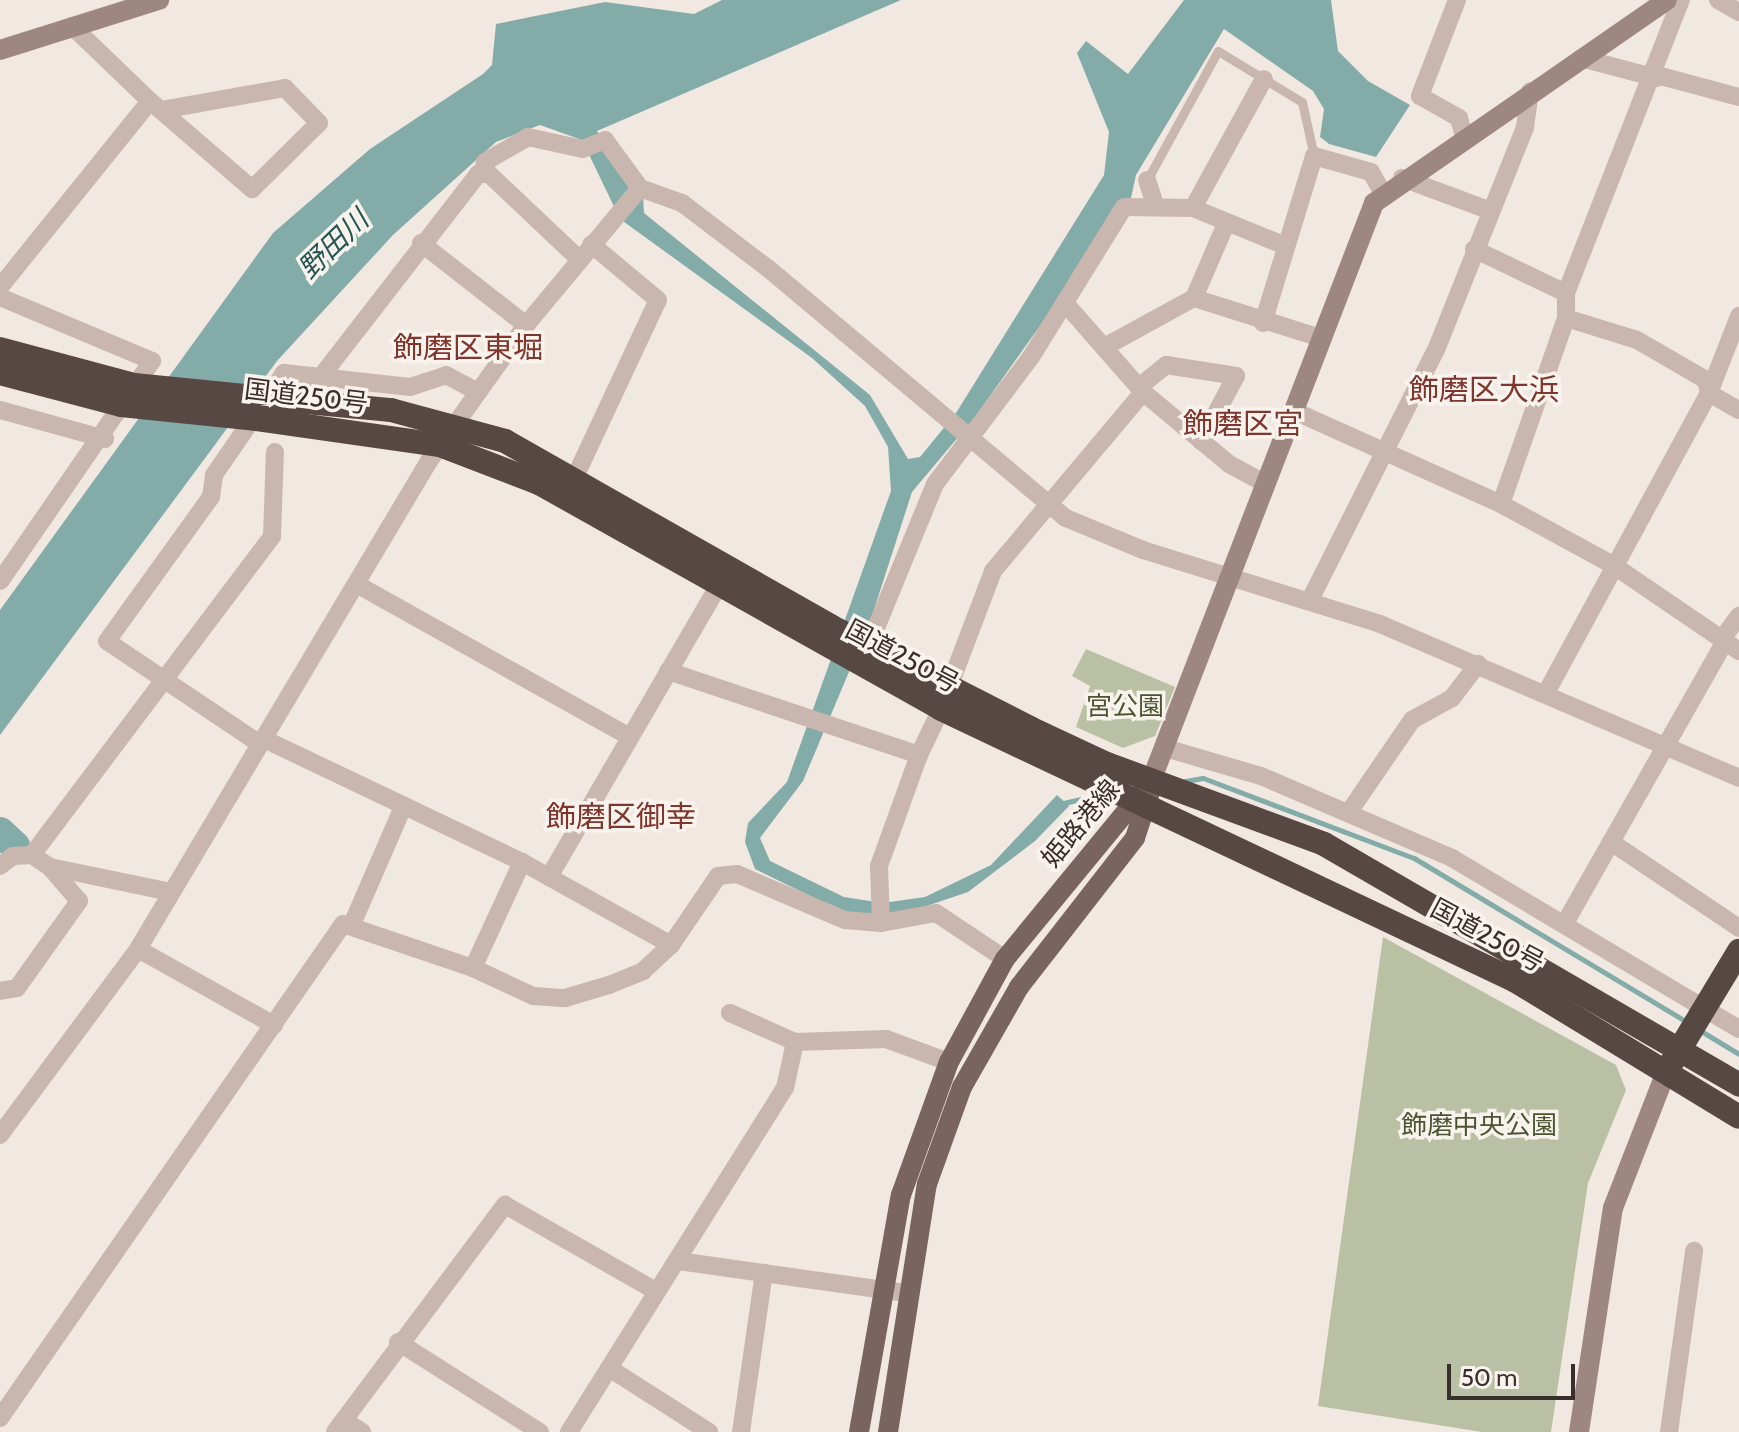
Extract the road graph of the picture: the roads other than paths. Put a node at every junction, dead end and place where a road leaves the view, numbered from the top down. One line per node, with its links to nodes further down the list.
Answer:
1 (159, 0): 7 (street)
2 (1457, 0): 15 (street)
3 (1667, 0): 9 (street)
4 (1681, 0): 10 (street)
5 (1718, 0): 6 (street)
6 (1739, 12)
7 (72, 26): 8 (street); 14 (street)
8 (0, 50)
9 (1581, 58): 10 (street); 12 (street)
10 (1657, 76): 13 (street); 31 (street)
11 (1264, 79): 16 (lane); 19 (lane); 23 (street)
12 (1530, 91): 15 (street); 24 (street)
13 (1739, 97)
14 (156, 106): 14 (street); 30 (street)
15 (1464, 137): 18 (street)
16 (1314, 156): 21 (street); 27 (street)
17 (483, 174): 20 (street); 26 (street); 29 (street)
18 (1402, 178): 21 (street); 24 (street)
19 (1147, 180): 22 (street)
20 (640, 188): 29 (street); 52 (street)
21 (1383, 194): 39 (street)
22 (1155, 204): 23 (street); 34 (street)
23 (1193, 208): 25 (street)
24 (1486, 209): 28 (street)
25 (1225, 226): 27 (street); 33 (street)
26 (421, 243): 38 (street); 43 (street)
27 (1283, 245): 37 (street)
28 (1474, 249): 31 (street); 56 (street)
29 (585, 252): 38 (street); 58 (street)
30 (0, 287)
31 (1566, 293): 36 (street)
32 (0, 297): 53 (street)
33 (1194, 298): 37 (street); 40 (street)
34 (1065, 303): 40 (street); 52 (street)
35 (1739, 316): 46 (street)
36 (1566, 318): 46 (street); 61 (street)
37 (1263, 323): 39 (street)
38 (526, 325): 45 (street)
39 (1321, 338): 50 (street)
40 (1108, 345): 44 (street)
41 (0, 349): 47 (highway, 国道250号)
42 (0, 373): 47 (highway, 国道250号)
43 (318, 379): 45 (street); 75 (street)
44 (1141, 390): 54 (street); 54 (street); 60 (street)
45 (478, 392): 51 (street)
46 (1709, 393): 49 (street); 62 (street)
47 (128, 395): 51 (highway, 国道250号, bridge); 55 (highway, 国道250号, bridge)
48 (0, 410): 53 (street)
49 (1739, 410)
50 (1294, 411): 56 (street); 59 (street)
51 (456, 425): 55 (street); 58 (highway, 国道250号)
52 (969, 437): 60 (street); 72 (street)
53 (105, 439): 65 (street)
54 (1201, 441): 59 (street)
55 (440, 445): 66 (street); 67 (highway, 国道250号)
56 (1387, 450): 61 (street); 68 (street)
57 (275, 452): 75 (street)
58 (575, 477): 63 (highway, 国道250号)
59 (1266, 484): 64 (street)
60 (1048, 504): 64 (street); 77 (street)
61 (1501, 504): 62 (street)
62 (1613, 565): 71 (street); 76 (street)
63 (730, 567): 67 (street); 70 (highway, 国道250号)
64 (1230, 576): 68 (street); 81 (street)
65 (0, 581)
66 (358, 585): 78 (street); 79 (street)
67 (716, 589): 70 (highway, 国道250号); 74 (street)
68 (1310, 600): 73 (street)
69 (1739, 616): 71 (street)
70 (826, 636): 72 (highway, 国道250号); 77 (highway, 国道250号)
71 (1729, 644): 80 (street)
72 (869, 645): 77 (highway, 国道250号)
73 (1478, 664): 76 (street); 87 (street)
74 (668, 671): 78 (street); 82 (street)
75 (165, 681): 79 (street); 89 (street)
76 (1546, 693): 80 (street)
77 (945, 698): 82 (street); 84 (highway, 国道250号); 85 (highway, 国道250号)
78 (628, 736): 93 (street)
79 (262, 742): 86 (street); 94 (street)
80 (1669, 743): 83 (street); 88 (street)
81 (1165, 748): 84 (street); 87 (street)
82 (919, 755): 96 (street)
83 (1739, 778)
84 (1151, 781): 85 (main road, 姫路港線); 110 (highway, 国道250号)
85 (1141, 806): 102 (main road, 姫路港線); 112 (highway, 国道250号); 121 (main road, 姫路港線)
86 (403, 807): 90 (street); 95 (street)
87 (1349, 812): 97 (street)
88 (1611, 842): 97 (street); 98 (street)
89 (32, 855): 91 (street); 92 (street)
90 (522, 862): 93 (street); 103 (street)
91 (0, 866)
92 (50, 867): 94 (street); 104 (street)
93 (549, 877): 99 (street)
94 (171, 892): 100 (street)
95 (353, 922): 103 (street); 107 (street)
96 (881, 923): 99 (street); 102 (street)
97 (1565, 923): 105 (street)
98 (1739, 928)
99 (671, 945): 103 (street)
100 (138, 949): 107 (street); 115 (street)
101 (1739, 951): 105 (highway)
102 (1005, 959): 111 (main road, 姫路港線)
103 (473, 968)
104 (0, 991)
105 (1703, 1010): 108 (street); 110 (highway)
106 (730, 1013): 109 (street)
107 (274, 1025): 124 (street)
108 (1739, 1029)
109 (795, 1042): 111 (street); 117 (street)
110 (1684, 1042): 112 (highway); 113 (highway, 国道250号)
111 (949, 1062): 119 (main road, 姫路港線)
112 (1666, 1072): 114 (highway, 国道250号); 133 (street)
113 (1739, 1085)
114 (1739, 1117)
115 (0, 1135)
116 (1694, 1251): 134 (street)
117 (678, 1261): 118 (street); 120 (street)
118 (764, 1273): 119 (street); 130 (street)
119 (883, 1290): 121 (street); 131 (main road, 姫路港線)
120 (656, 1291): 122 (street); 123 (street)
121 (907, 1293): 132 (main road, 姫路港線)
122 (398, 1342): 125 (street); 127 (street)
123 (609, 1368): 128 (street); 129 (street)
124 (0, 1418)
125 (340, 1426): 126 (street)
126 (362, 1432)
127 (540, 1432)
128 (569, 1432)
129 (709, 1432)
130 (741, 1432)
131 (859, 1432)
132 (888, 1432)
133 (1579, 1432)
134 (1669, 1432)

